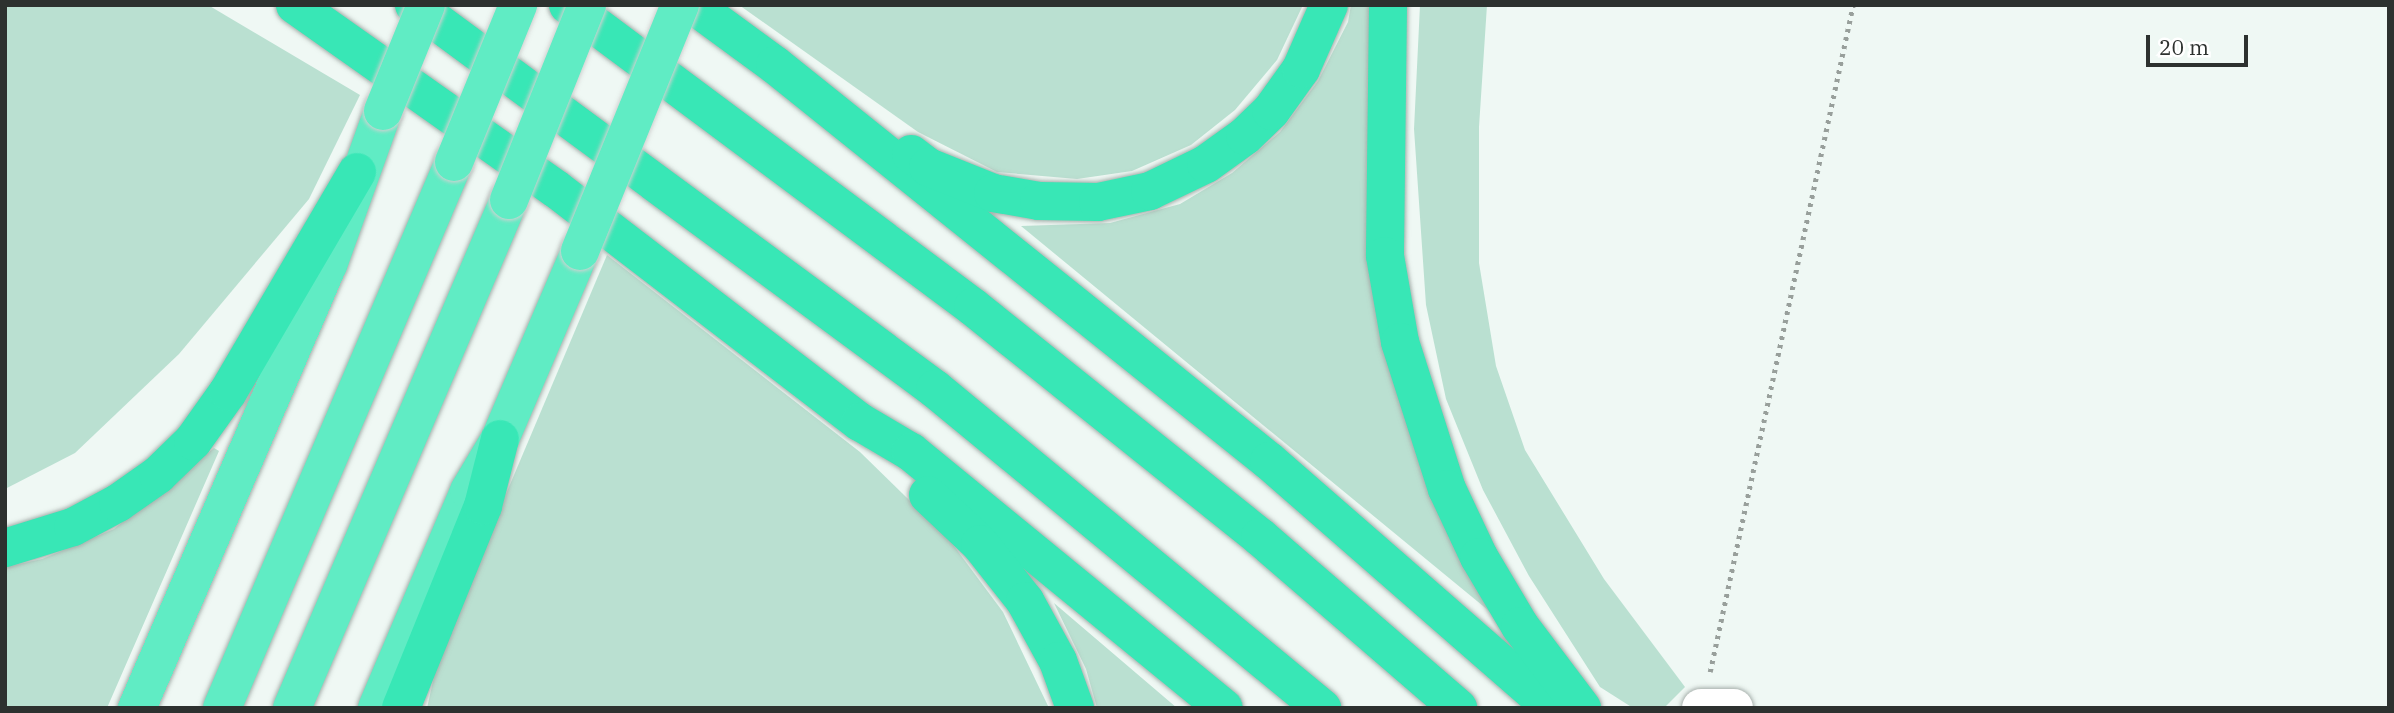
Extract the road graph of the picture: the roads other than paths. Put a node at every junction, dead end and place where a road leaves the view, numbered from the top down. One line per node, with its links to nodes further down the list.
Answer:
1 (295, 5): 13 (highway)
2 (414, 5): 23 (highway)
3 (426, 5): 12 (highway, bridge)
4 (518, 5): 17 (highway, bridge)
5 (568, 5): 24 (highway)
6 (587, 5): 18 (highway, bridge)
7 (680, 5): 14 (highway, bridge)
8 (693, 5): 11 (highway)
9 (1329, 5): 11 (highway)
10 (1388, 5): 26 (highway)
11 (775, 65): 25 (highway)
12 (358, 172): 15 (highway); 16 (highway)
13 (860, 422): 21 (highway); 22 (highway)
14 (500, 439): 19 (highway); 20 (highway)
15 (5, 548)
16 (137, 708)
17 (222, 708)
18 (292, 708)
19 (377, 708)
20 (401, 708)
21 (1075, 708)
22 (1224, 708)
23 (1322, 708)
24 (1458, 708)
25 (1552, 708)
26 (1582, 708)

